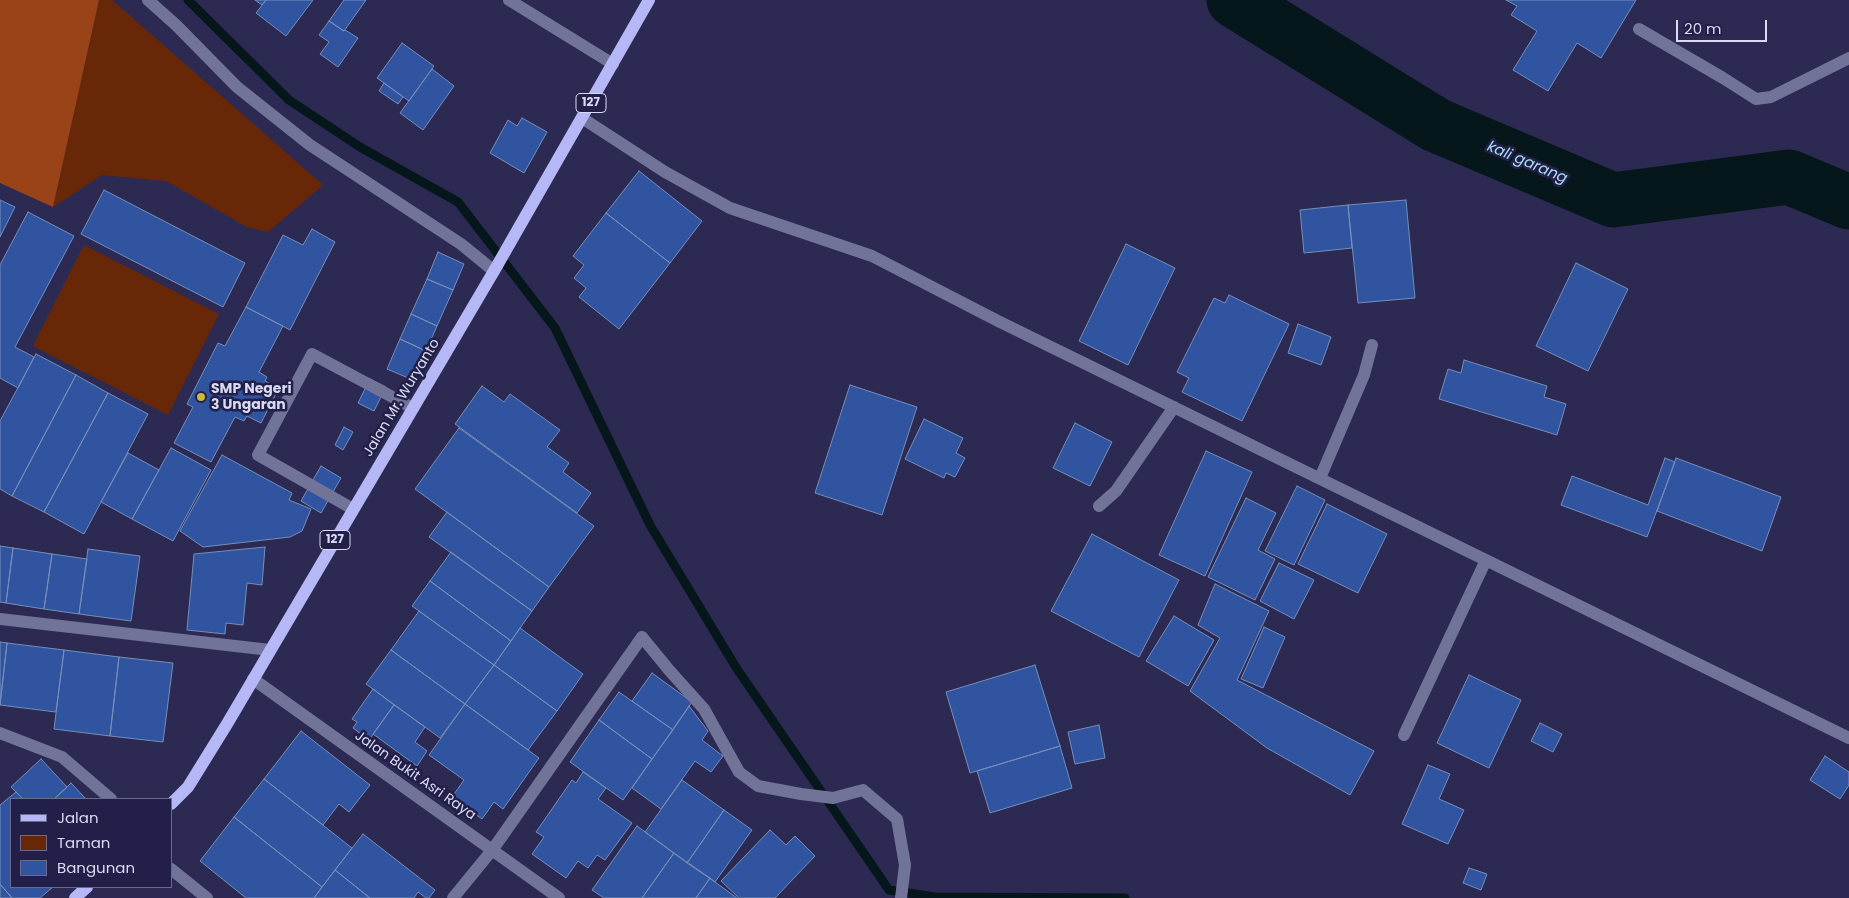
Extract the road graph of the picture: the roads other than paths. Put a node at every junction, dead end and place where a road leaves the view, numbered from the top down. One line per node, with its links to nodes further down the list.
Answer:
1 (148, 0): 8 (street)
2 (509, 0): 6 (street)
3 (649, 0): 6 (main road, Jalan Mr. Wuryanto / 127)
4 (1639, 29): 5 (street)
5 (1849, 58)
6 (613, 64): 7 (main road, Jalan Mr. Wuryanto / 127)
7 (582, 118): 8 (main road, Jalan Mr. Wuryanto / 127); 10 (street)
8 (494, 271): 11 (main road, Jalan Mr. Wuryanto / 127)
9 (1372, 345): 12 (street)
10 (1174, 407): 12 (street); 13 (street)
11 (413, 408): 14 (main road, Jalan Mr. Wuryanto / 127); 14 (street)
12 (1320, 478): 15 (street)
13 (1099, 506)
14 (353, 509): 17 (main road, Jalan Mr. Wuryanto / 127)
15 (1486, 560): 20 (street); 21 (street)
16 (0, 619): 17 (street)
17 (270, 650): 18 (main road, Jalan Mr. Wuryanto / 127)
18 (253, 679): 23 (main road, Jalan Mr. Wuryanto / 127); 24 (street, Jalan Bukit Asri Raya)
19 (0, 733): 22 (street)
20 (1404, 735)
21 (1849, 738)
22 (110, 798)
23 (172, 803)
24 (492, 849): 29 (street); 30 (street, Jalan Bukit Asri Raya); 31 (street)
25 (172, 870): 28 (street)
26 (86, 888): 27 (main road)
27 (75, 898)
28 (207, 898)
29 (453, 898)
30 (559, 898)
31 (902, 898)

